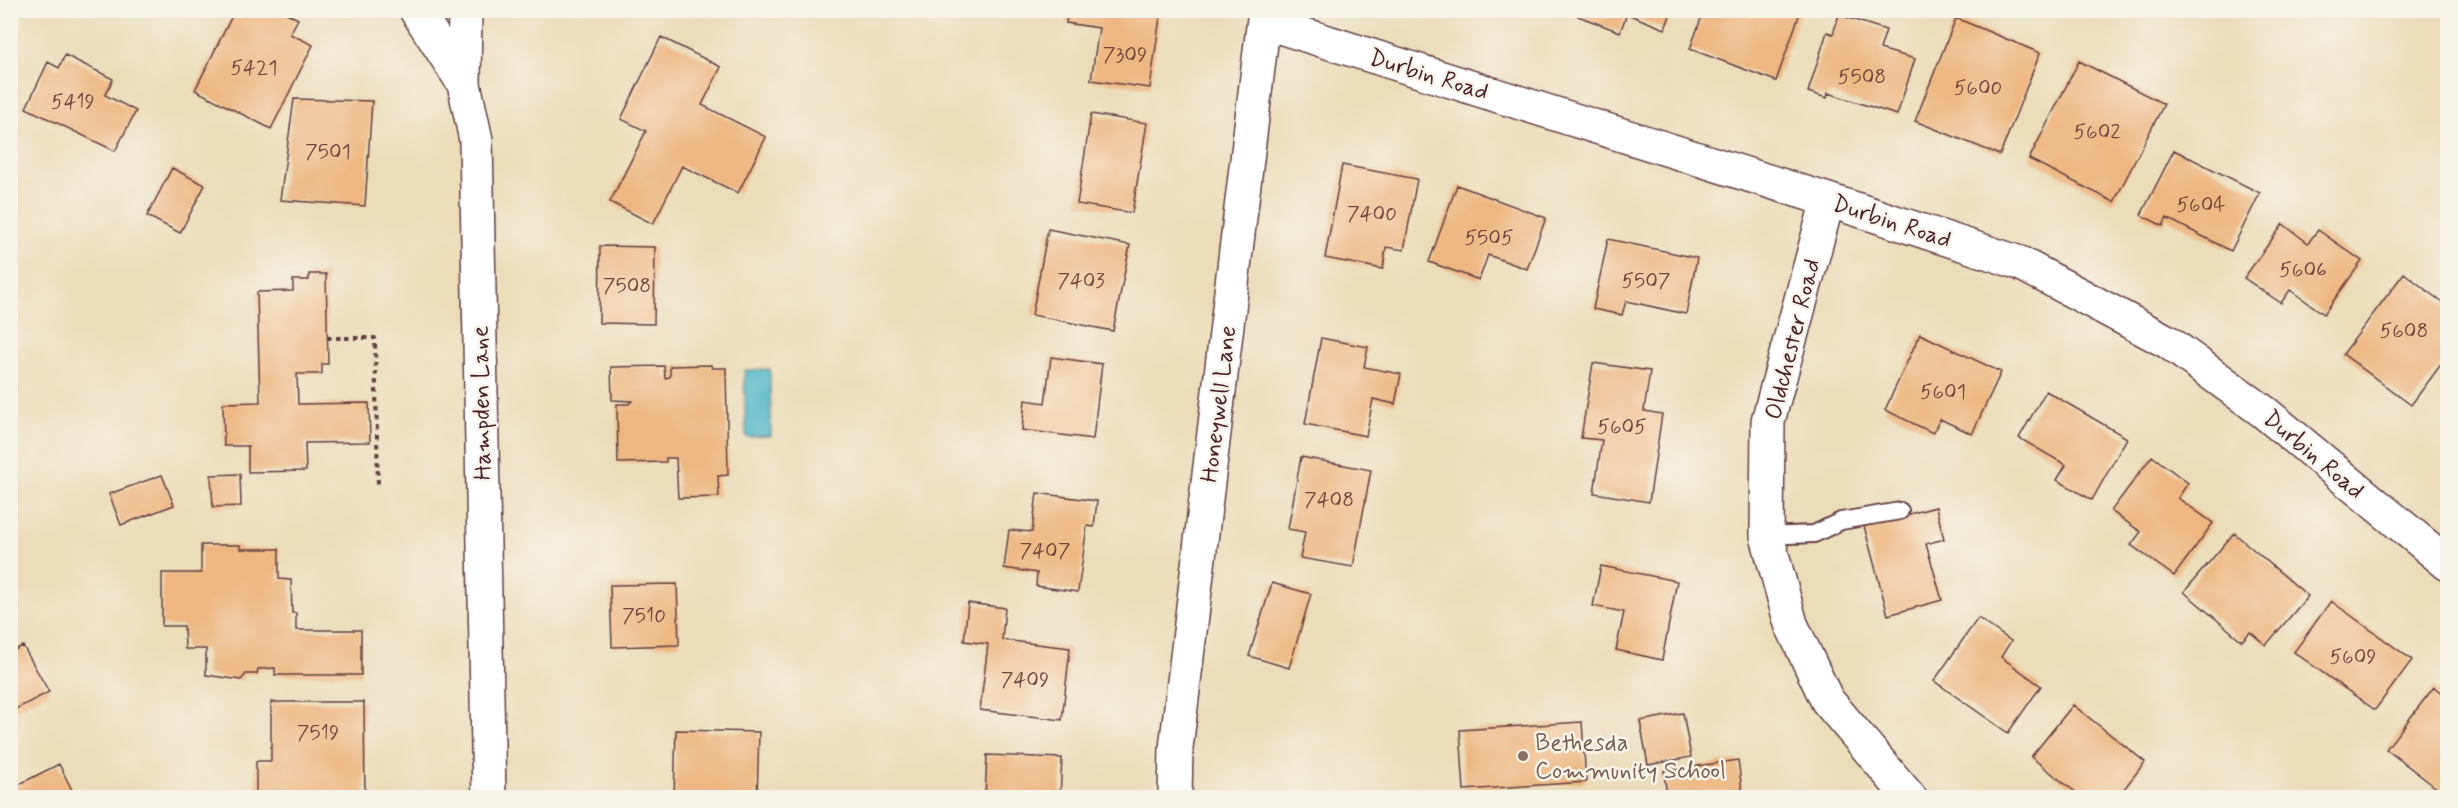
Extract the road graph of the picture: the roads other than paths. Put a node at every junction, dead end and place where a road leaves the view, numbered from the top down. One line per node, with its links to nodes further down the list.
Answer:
1 (416, 10): 4 (street)
2 (465, 10): 4 (street, Hampden Lane)
3 (1265, 16): 5 (street, Durbin Road); 10 (street, Honeywell Lane)
4 (464, 84): 9 (street, Hampden Lane)
5 (1828, 200): 7 (street, Oldchester Road); 8 (street, Durbin Road)
6 (1900, 511): 7 (lane)
7 (1767, 536): 11 (street, Oldchester Road)
8 (2448, 564)
9 (489, 798)
10 (1175, 798)
11 (1910, 798)

